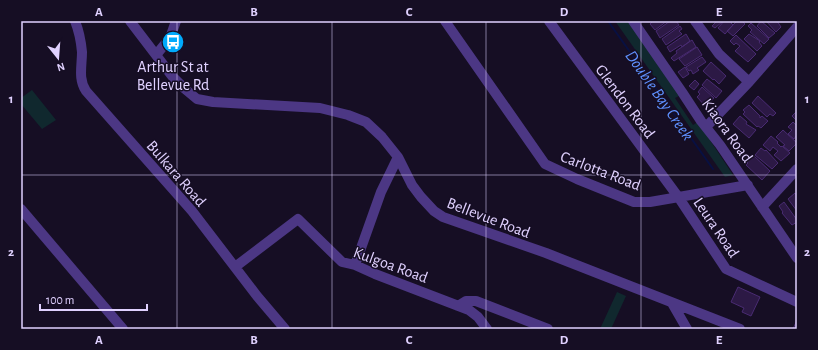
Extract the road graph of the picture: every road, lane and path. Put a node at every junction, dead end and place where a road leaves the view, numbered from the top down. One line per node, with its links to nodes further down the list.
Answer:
1 (130, 21): 9 (street, Bellevue Road)
2 (176, 21): 9 (street)
3 (445, 21): 15 (street, Carlotta Road)
4 (549, 21): 15 (street, Glendon Road)
5 (633, 21): 11 (street, Kiaora Road)
6 (694, 21): 10 (street)
7 (75, 23): 20 (street, Bulkara Road)
8 (797, 28): 10 (street)
9 (156, 55): 12 (street, Bellevue Road)
10 (749, 82): 11 (street)
11 (706, 127): 14 (street, Kiaora Road)
12 (398, 157): 19 (street); 22 (street, Bellevue Road)
13 (797, 169): 16 (street)
14 (748, 185): 15 (street, Carlotta Road); 16 (street, Kiaora Road)
15 (679, 198): 21 (street, Leura Road)
16 (762, 207): 18 (street, Kiaora Road)
17 (21, 209): 24 (street)
18 (797, 258)
19 (355, 265): 20 (street, Kulgoa Road); 23 (street, Kulgoa Road)
20 (235, 267): 25 (street, Bulkara Road)
21 (797, 302)
22 (672, 303): 28 (street); 29 (street, Bellevue Road)
23 (458, 306): 26 (street, Kulgoa Road); 27 (street)
24 (123, 329)
25 (285, 329)
26 (487, 329)
27 (548, 329)
28 (687, 329)
29 (740, 329)

